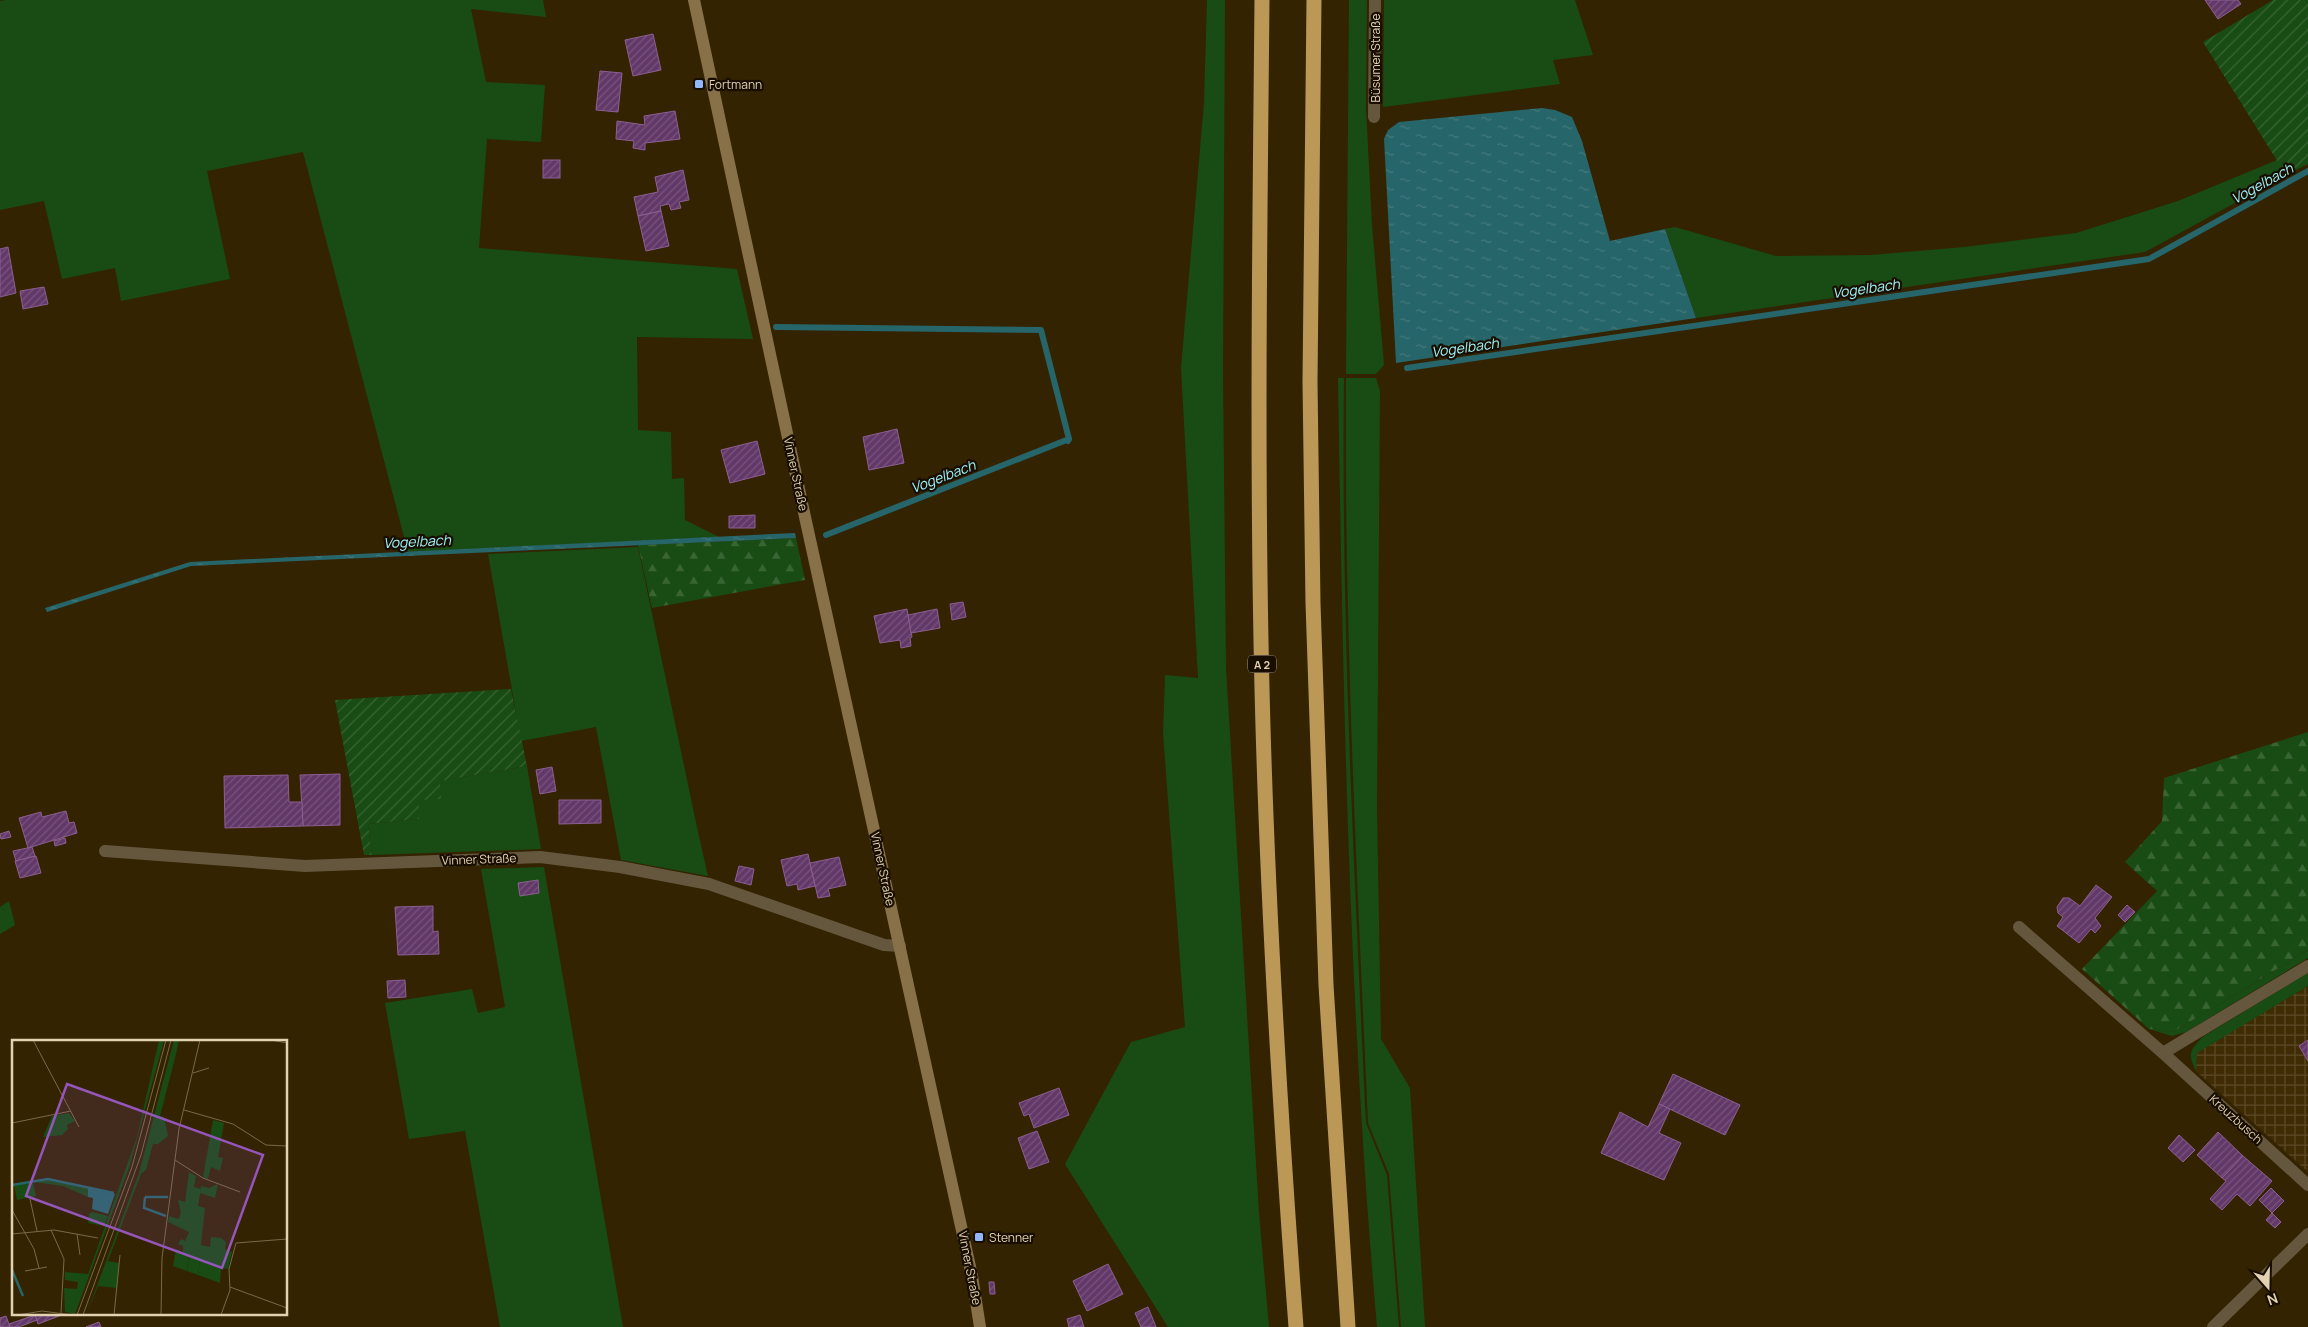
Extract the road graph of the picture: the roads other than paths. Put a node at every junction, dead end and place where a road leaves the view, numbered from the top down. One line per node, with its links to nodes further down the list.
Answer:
1 (694, 0): 8 (street, Vinner Straße)
2 (1262, 0): 14 (highway, A 2)
3 (1314, 0): 15 (highway)
4 (1375, 0): 5 (street, Büsumer Straße)
5 (1374, 117)
6 (105, 851): 8 (street, Vinner Straße)
7 (2019, 927): 10 (street, Kreuzbusch)
8 (900, 946): 13 (street, Vinner Straße)
9 (2308, 966): 10 (street)
10 (2163, 1054): 11 (street, Kreuzbusch)
11 (2308, 1185)
12 (2308, 1234): 16 (street)
13 (980, 1327)
14 (1296, 1327)
15 (1348, 1327)
16 (2213, 1327)

